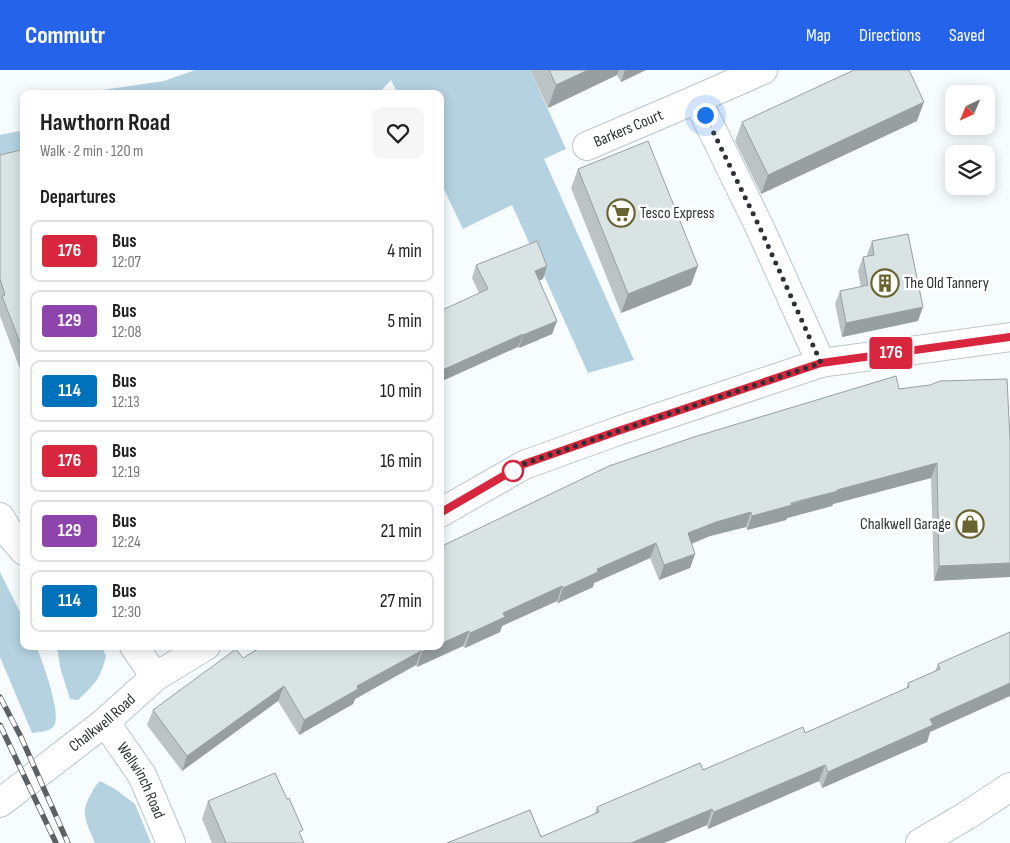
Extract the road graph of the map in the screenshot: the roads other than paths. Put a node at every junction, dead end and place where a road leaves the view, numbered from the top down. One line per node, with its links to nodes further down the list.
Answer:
1 (763, 70): 2 (street, Barkers Court)
2 (697, 99): 3 (street, Barkers Court); 5 (street)
3 (586, 146)
4 (1010, 337): 5 (street)
5 (821, 363): 6 (street)
6 (444, 511)
7 (0, 517): 8 (street)
8 (20, 546)
9 (137, 650): 11 (street)
10 (200, 650): 11 (street, Chalkwell Road)
11 (156, 678): 12 (street, Chalkwell Road)
12 (105, 722): 14 (street, Chalkwell Road); 15 (street, Wellwinch Road)
13 (1010, 787): 16 (street)
14 (0, 804)
15 (171, 843)
16 (920, 843)

